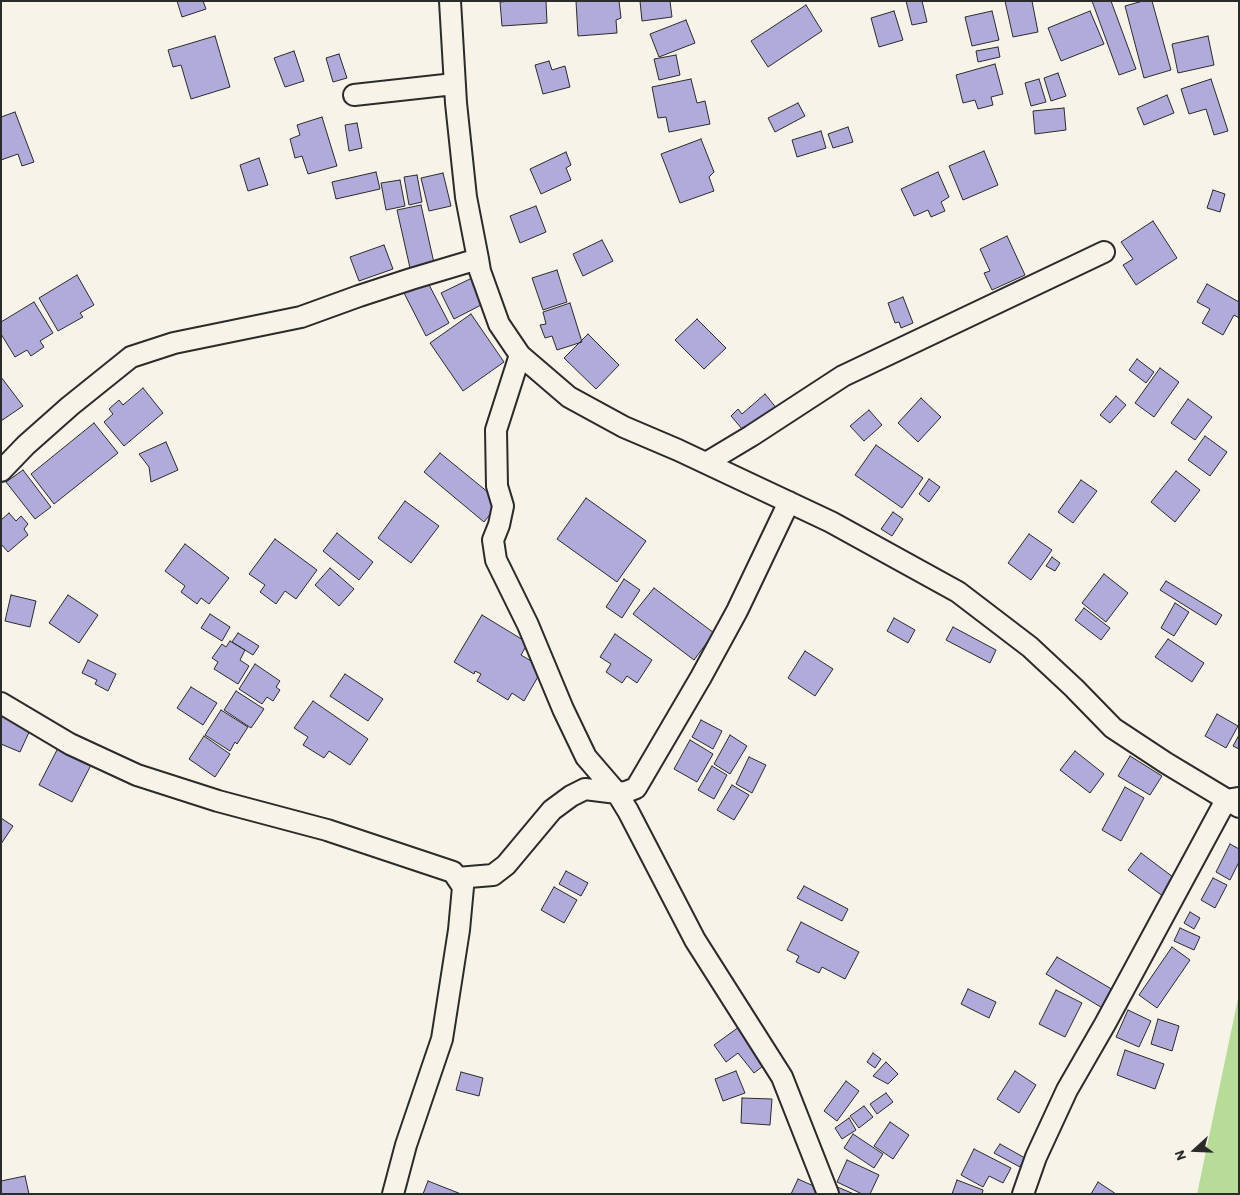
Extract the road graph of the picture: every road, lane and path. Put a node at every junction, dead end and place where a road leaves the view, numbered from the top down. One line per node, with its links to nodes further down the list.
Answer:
1 (450, 1): 2 (street)
2 (454, 84): 3 (street); 5 (street)
3 (354, 95)
4 (1104, 252): 7 (street)
5 (478, 259): 6 (street); 8 (street)
6 (520, 355): 7 (street); 11 (street)
7 (706, 463): 9 (street)
8 (1, 471)
9 (789, 502): 11 (street); 12 (street)
10 (1, 703): 13 (street)
11 (617, 793): 13 (street); 15 (street)
12 (1235, 802): 16 (street)
13 (456, 878): 14 (street)
14 (394, 1194)
15 (828, 1194)
16 (1023, 1194)

